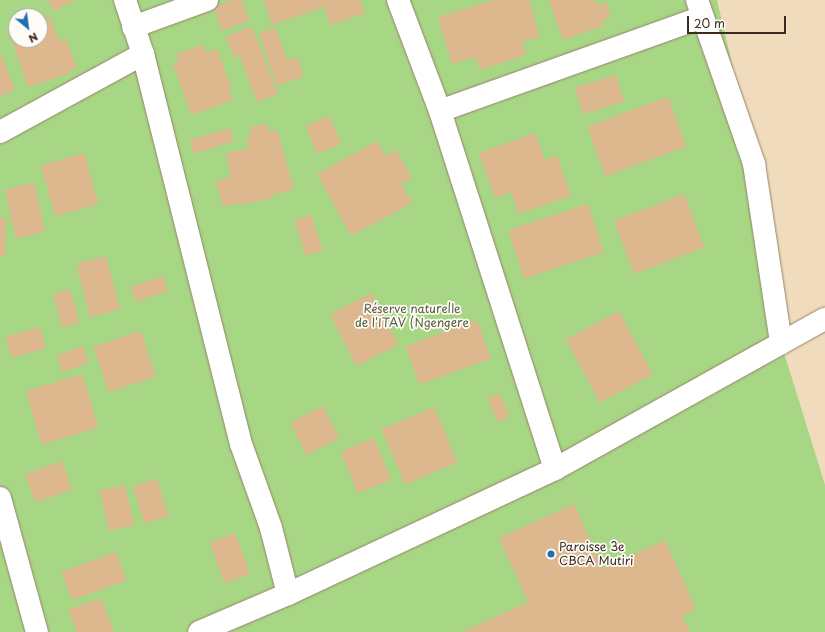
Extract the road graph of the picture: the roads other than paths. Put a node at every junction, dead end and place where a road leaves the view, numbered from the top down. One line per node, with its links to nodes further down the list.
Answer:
1 (125, 0): 5 (street)
2 (207, 0): 5 (street)
3 (398, 0): 7 (street)
4 (700, 9): 7 (street); 10 (street)
5 (133, 27): 6 (street)
6 (143, 54): 8 (street); 13 (street)
7 (440, 111): 11 (street)
8 (0, 132)
9 (825, 319): 10 (street)
10 (781, 342): 11 (street)
11 (555, 469): 13 (street)
12 (0, 498): 14 (street)
13 (288, 594): 15 (street)
14 (38, 632)
15 (199, 632)

